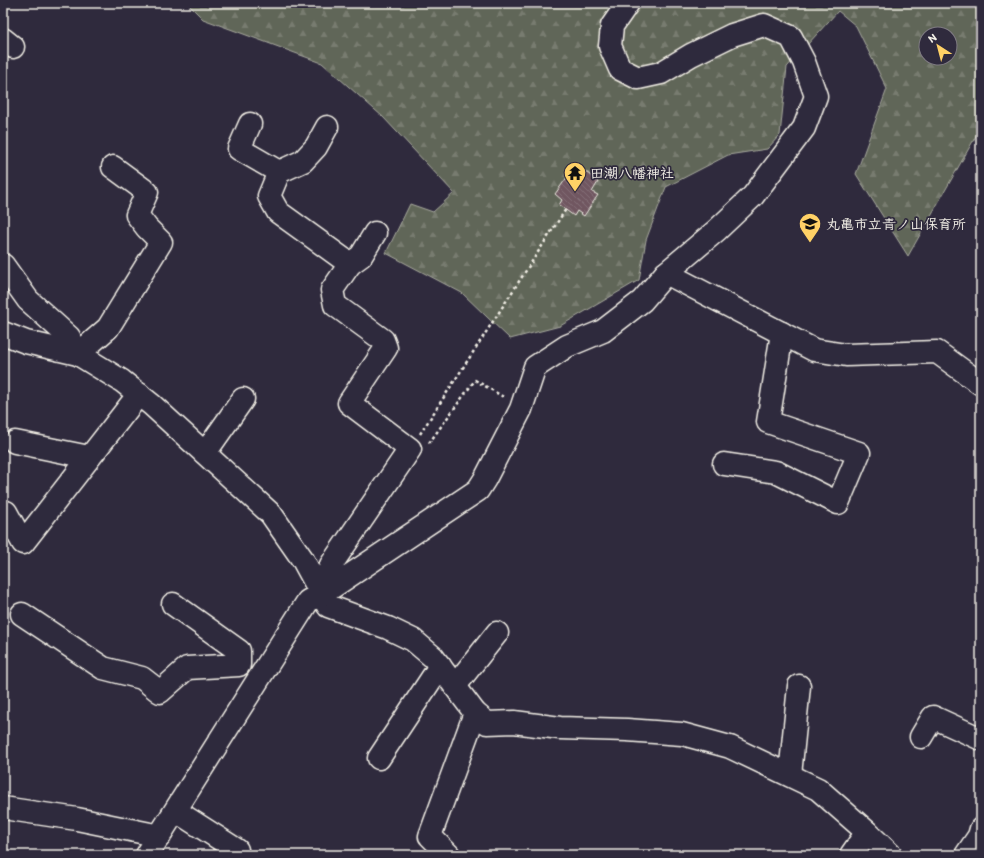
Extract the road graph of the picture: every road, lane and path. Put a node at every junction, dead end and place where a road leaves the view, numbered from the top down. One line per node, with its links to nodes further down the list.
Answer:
1 (628, 3): 10 (street)
2 (250, 124): 5 (street)
3 (327, 127): 5 (street)
4 (113, 168): 13 (street)
5 (278, 172): 8 (street)
6 (566, 209): 19 (path)
7 (375, 233): 8 (street)
8 (350, 264): 19 (street)
9 (3, 266): 13 (street)
10 (666, 273): 12 (street); 17 (street)
11 (3, 332): 13 (street)
12 (782, 333): 14 (street); 22 (street)
13 (78, 354): 15 (street)
14 (981, 384)
15 (139, 394): 20 (street); 21 (street)
16 (243, 399): 20 (street)
17 (522, 409): 19 (path); 24 (street)
18 (15, 442): 21 (street)
19 (410, 449): 24 (street)
20 (205, 453): 24 (street)
21 (89, 457): 23 (street)
22 (724, 464)
23 (6, 512)
24 (322, 594): 29 (street); 30 (street)
25 (172, 604): 28 (street)
26 (22, 614): 28 (street)
27 (497, 633): 31 (street)
28 (239, 665): 30 (street)
29 (440, 666): 31 (street); 36 (street)
30 (260, 678): 39 (street)
31 (455, 686): 33 (street)
32 (799, 686): 37 (street)
33 (475, 713): 37 (street); 45 (street)
34 (921, 737): 35 (street)
35 (981, 739)
36 (379, 758)
37 (790, 775): 41 (street)
38 (3, 808): 42 (street)
39 (176, 811): 42 (street); 43 (street)
40 (981, 829): 48 (street)
41 (867, 832): 46 (street); 47 (street)
42 (160, 836): 44 (street)
43 (229, 840)
44 (147, 855)
45 (450, 855)
46 (851, 855)
47 (891, 855)
48 (966, 855)

